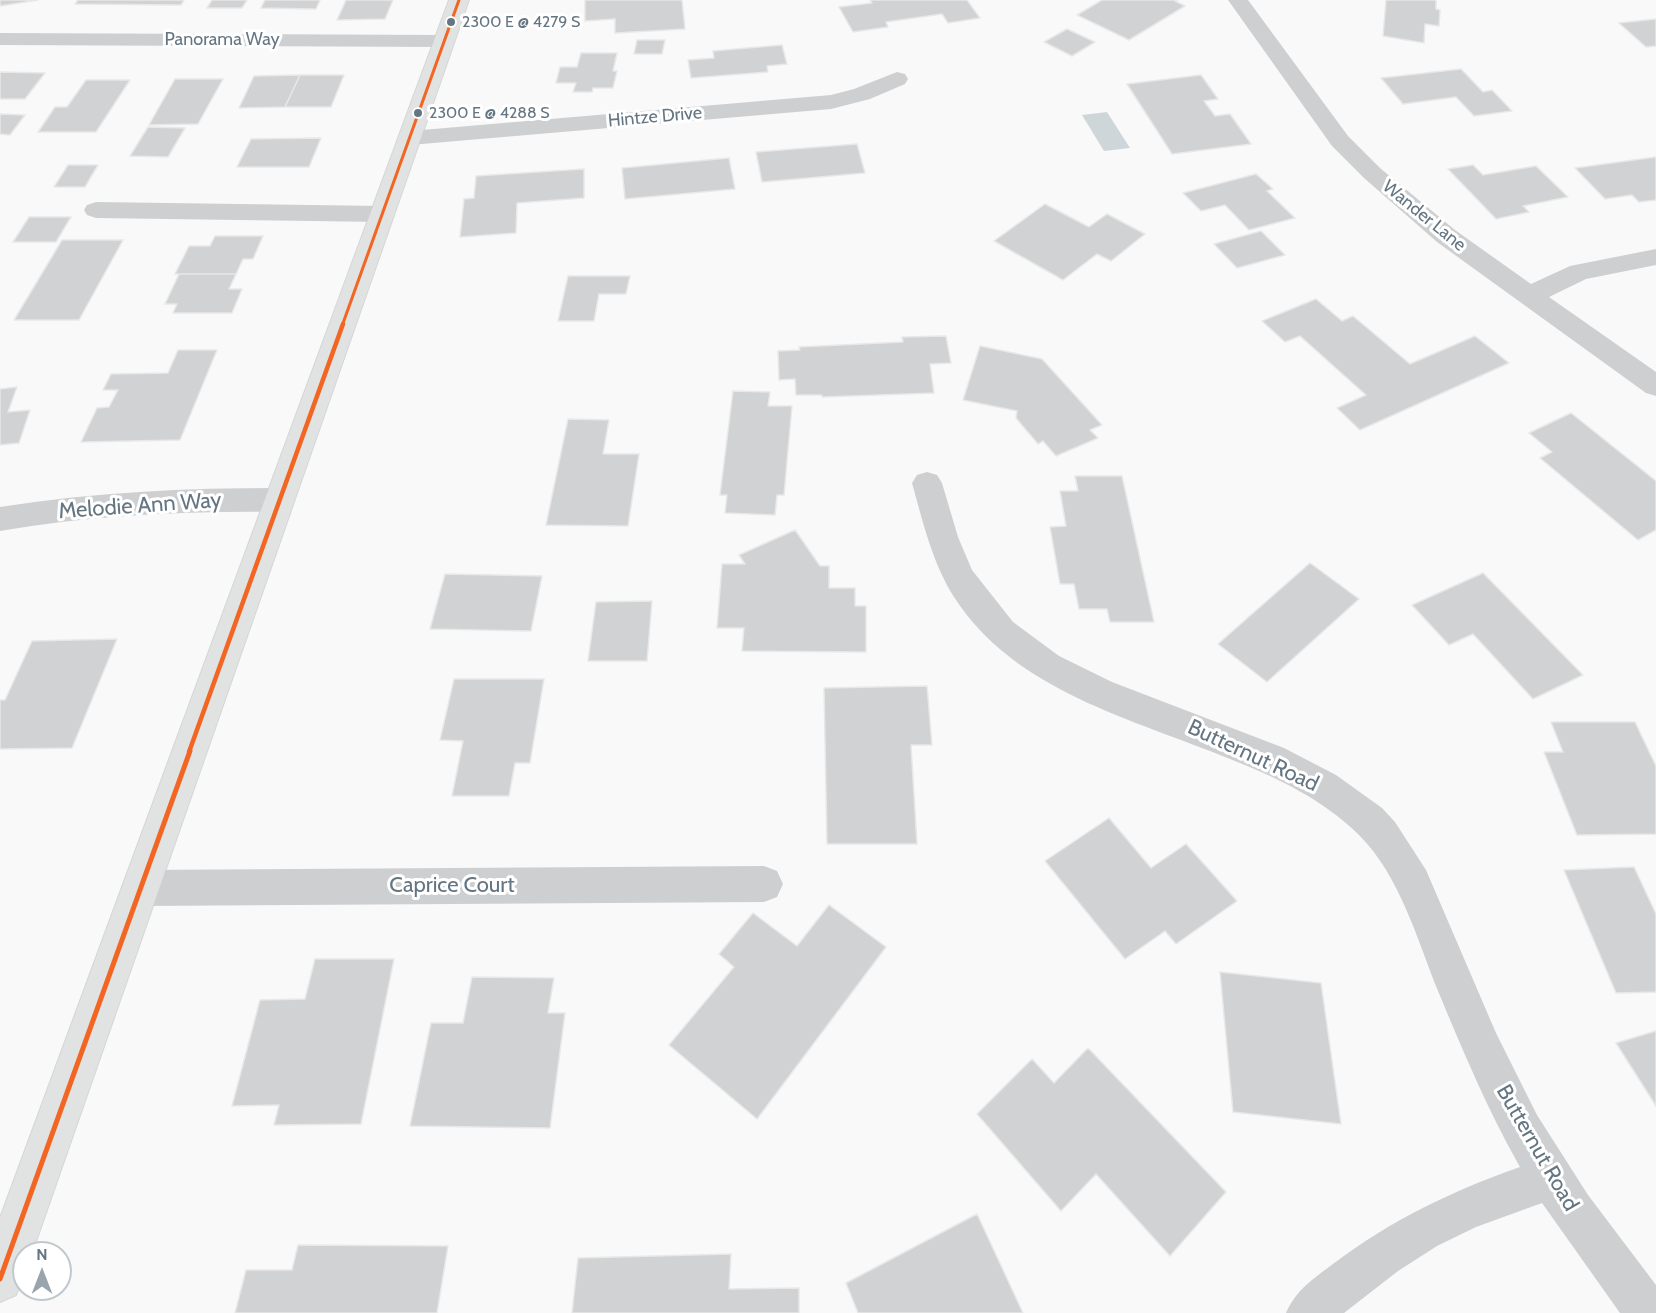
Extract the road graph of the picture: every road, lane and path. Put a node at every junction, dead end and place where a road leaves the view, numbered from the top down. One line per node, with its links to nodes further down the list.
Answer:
1 (459, 0): 4 (main road)
2 (1238, 0): 10 (street, Wander Lane)
3 (0, 39): 4 (street, Panorama Way)
4 (444, 40): 6 (main road)
5 (897, 79): 6 (street, Hintze Drive)
6 (410, 138): 8 (main road)
7 (96, 210): 8 (street)
8 (382, 214): 13 (main road)
9 (1656, 257): 10 (street)
10 (1530, 295): 11 (street, Wander Lane)
11 (1656, 386)
12 (927, 483): 17 (street, Butternut Road)
13 (280, 500): 14 (street, Melodie Ann Way); 16 (main road)
14 (0, 519)
15 (764, 884): 16 (street, Caprice Court)
16 (140, 888): 18 (main road)
17 (1550, 1178): 19 (street); 20 (street, Butternut Road)
18 (0, 1279)
19 (1309, 1313)
20 (1649, 1313)

